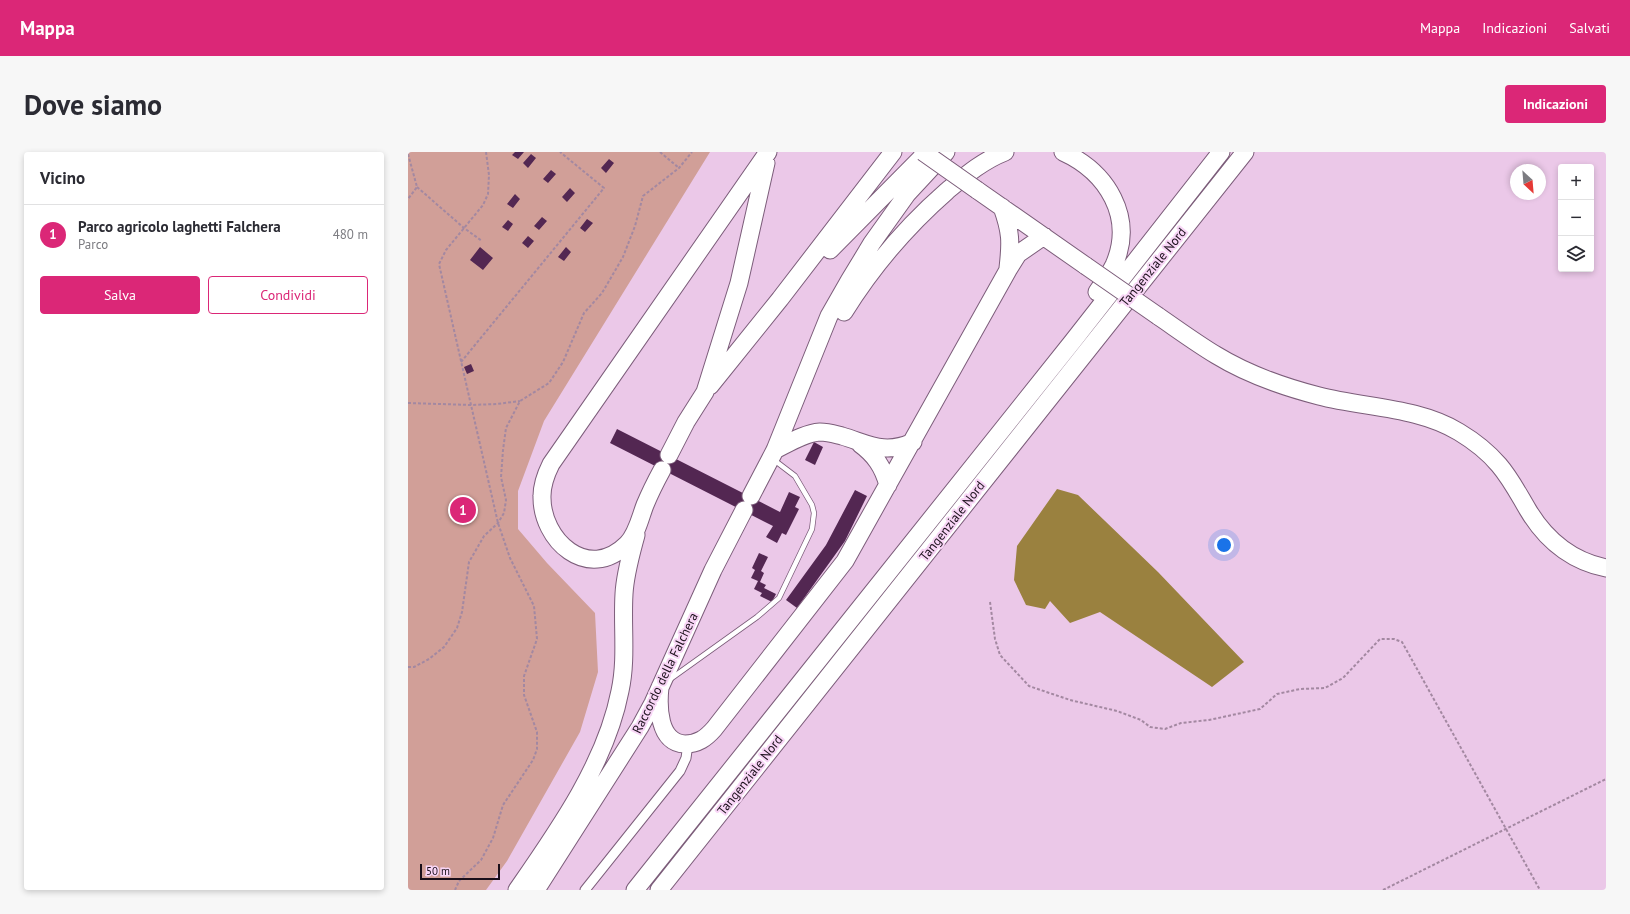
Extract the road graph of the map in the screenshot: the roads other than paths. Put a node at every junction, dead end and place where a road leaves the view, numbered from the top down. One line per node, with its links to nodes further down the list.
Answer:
1 (769, 152): 17 (highway); 22 (highway)
2 (893, 152): 14 (highway)
3 (923, 152): 10 (highway, bridge)
4 (927, 152): 14 (highway)
5 (946, 152): 16 (highway)
6 (1005, 152): 16 (highway)
7 (1063, 152): 15 (highway)
8 (1221, 152): 15 (highway, Tangenziale Nord)
9 (1245, 152): 30 (highway, Tangenziale Nord)
10 (1002, 207): 11 (highway); 13 (highway)
11 (1044, 236): 12 (highway); 13 (highway)
12 (1060, 247): 13 (highway); 23 (highway, bridge)
13 (1008, 270): 19 (highway)
14 (780, 299): 17 (highway)
15 (1073, 340): 29 (highway, Tangenziale Nord)
16 (816, 351): 20 (highway, Raccordo della Falchera)
17 (705, 392): 22 (highway)
18 (855, 440): 19 (highway); 20 (highway); 21 (highway)
19 (913, 442): 21 (highway)
20 (773, 454): 24 (highway, Raccordo della Falchera); 24 (lane)
21 (888, 485): 25 (highway)
22 (639, 521): 26 (highway, Raccordo della Falchera)
23 (1606, 568)
24 (660, 687): 25 (highway); 27 (highway, Raccordo della Falchera)
25 (688, 744): 28 (street)
26 (517, 890)
27 (536, 890)
28 (585, 890)
29 (635, 890)
30 (659, 890)

